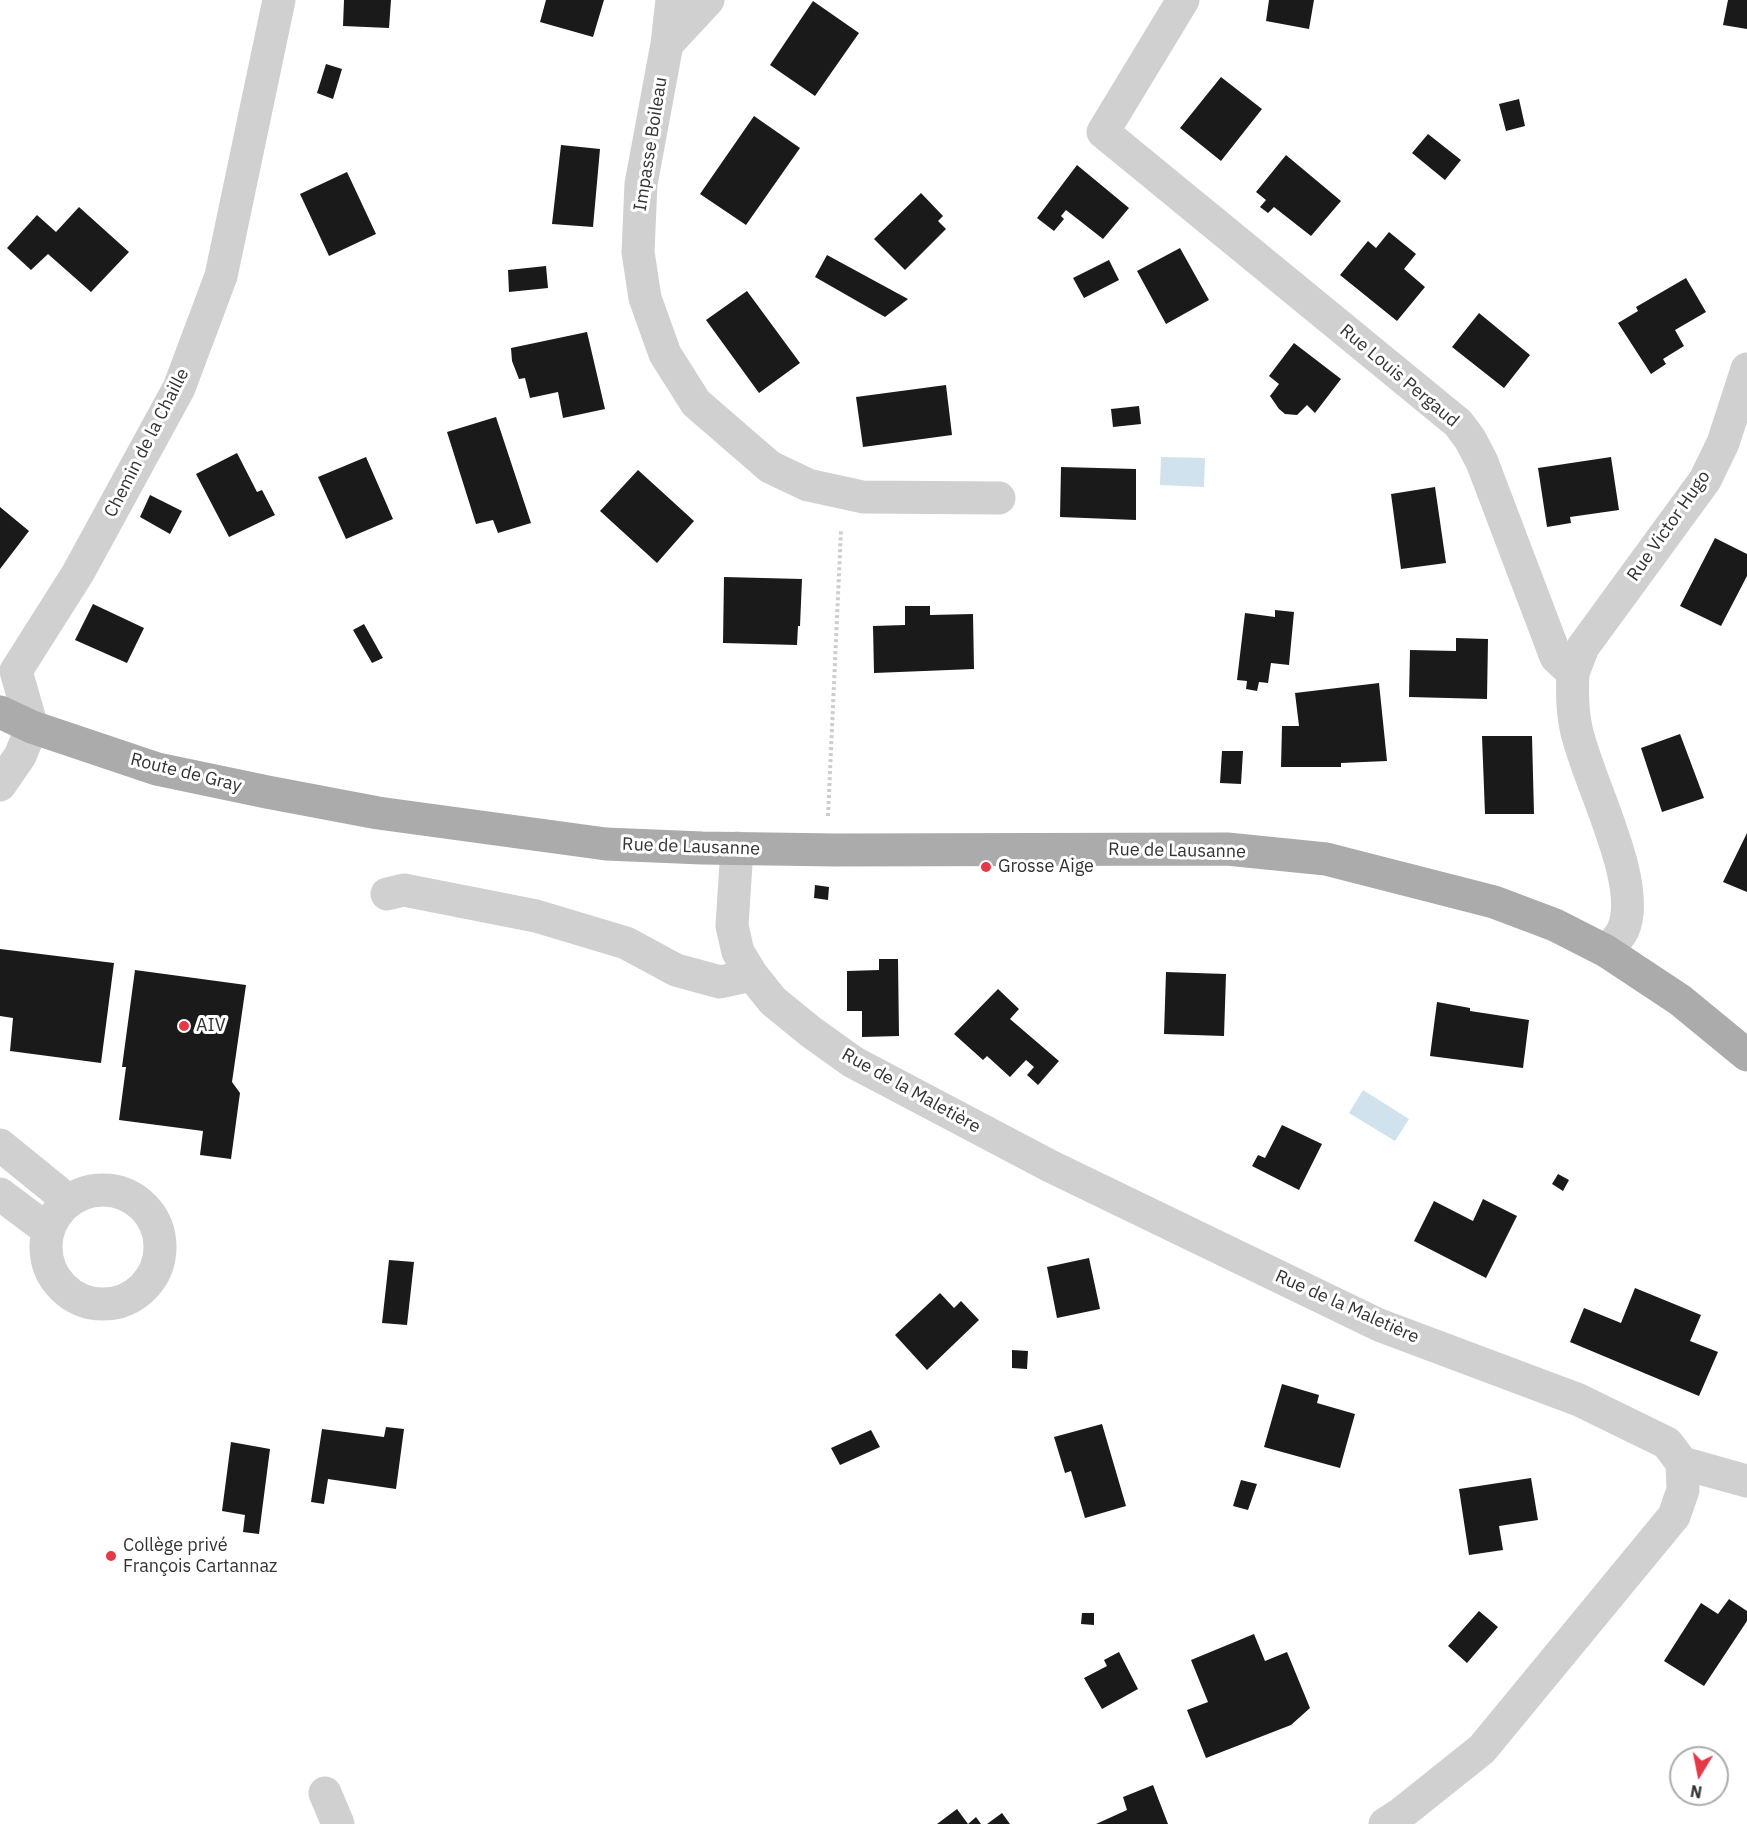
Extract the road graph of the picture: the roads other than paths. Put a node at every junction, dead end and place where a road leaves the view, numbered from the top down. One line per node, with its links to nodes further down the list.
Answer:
1 (279, 0): 10 (street, Chemin de la Chaille)
2 (672, 0): 5 (street, Impasse Boileau)
3 (708, 0): 5 (street)
4 (1183, 0): 8 (street, Rue Louis Pergaud)
5 (666, 44): 7 (street, Impasse Boileau)
6 (1747, 369): 8 (street, Rue Victor Hugo)
7 (999, 498)
8 (1573, 673): 15 (street)
9 (0, 712): 10 (main road, Route de Gray)
10 (32, 727): 11 (street); 12 (main road, Route de Gray)
11 (0, 785)
12 (378, 813): 13 (main road, Rue de Lausanne)
13 (736, 848): 15 (main road, Rue de Lausanne); 16 (street, Rue de la Maletière)
14 (387, 894): 16 (street)
15 (1606, 951): 17 (main road, Rue de Lausanne)
16 (752, 975): 22 (street, Rue de la Maletière)
17 (1747, 1055)
18 (0, 1145): 20 (street)
19 (0, 1194): 21 (street)
20 (69, 1201): 21 (street); 21 (street)
21 (48, 1230)
22 (1682, 1463): 23 (street); 26 (street)
23 (1747, 1481)
24 (325, 1793): 25 (street)
25 (338, 1824)
26 (1385, 1824)

